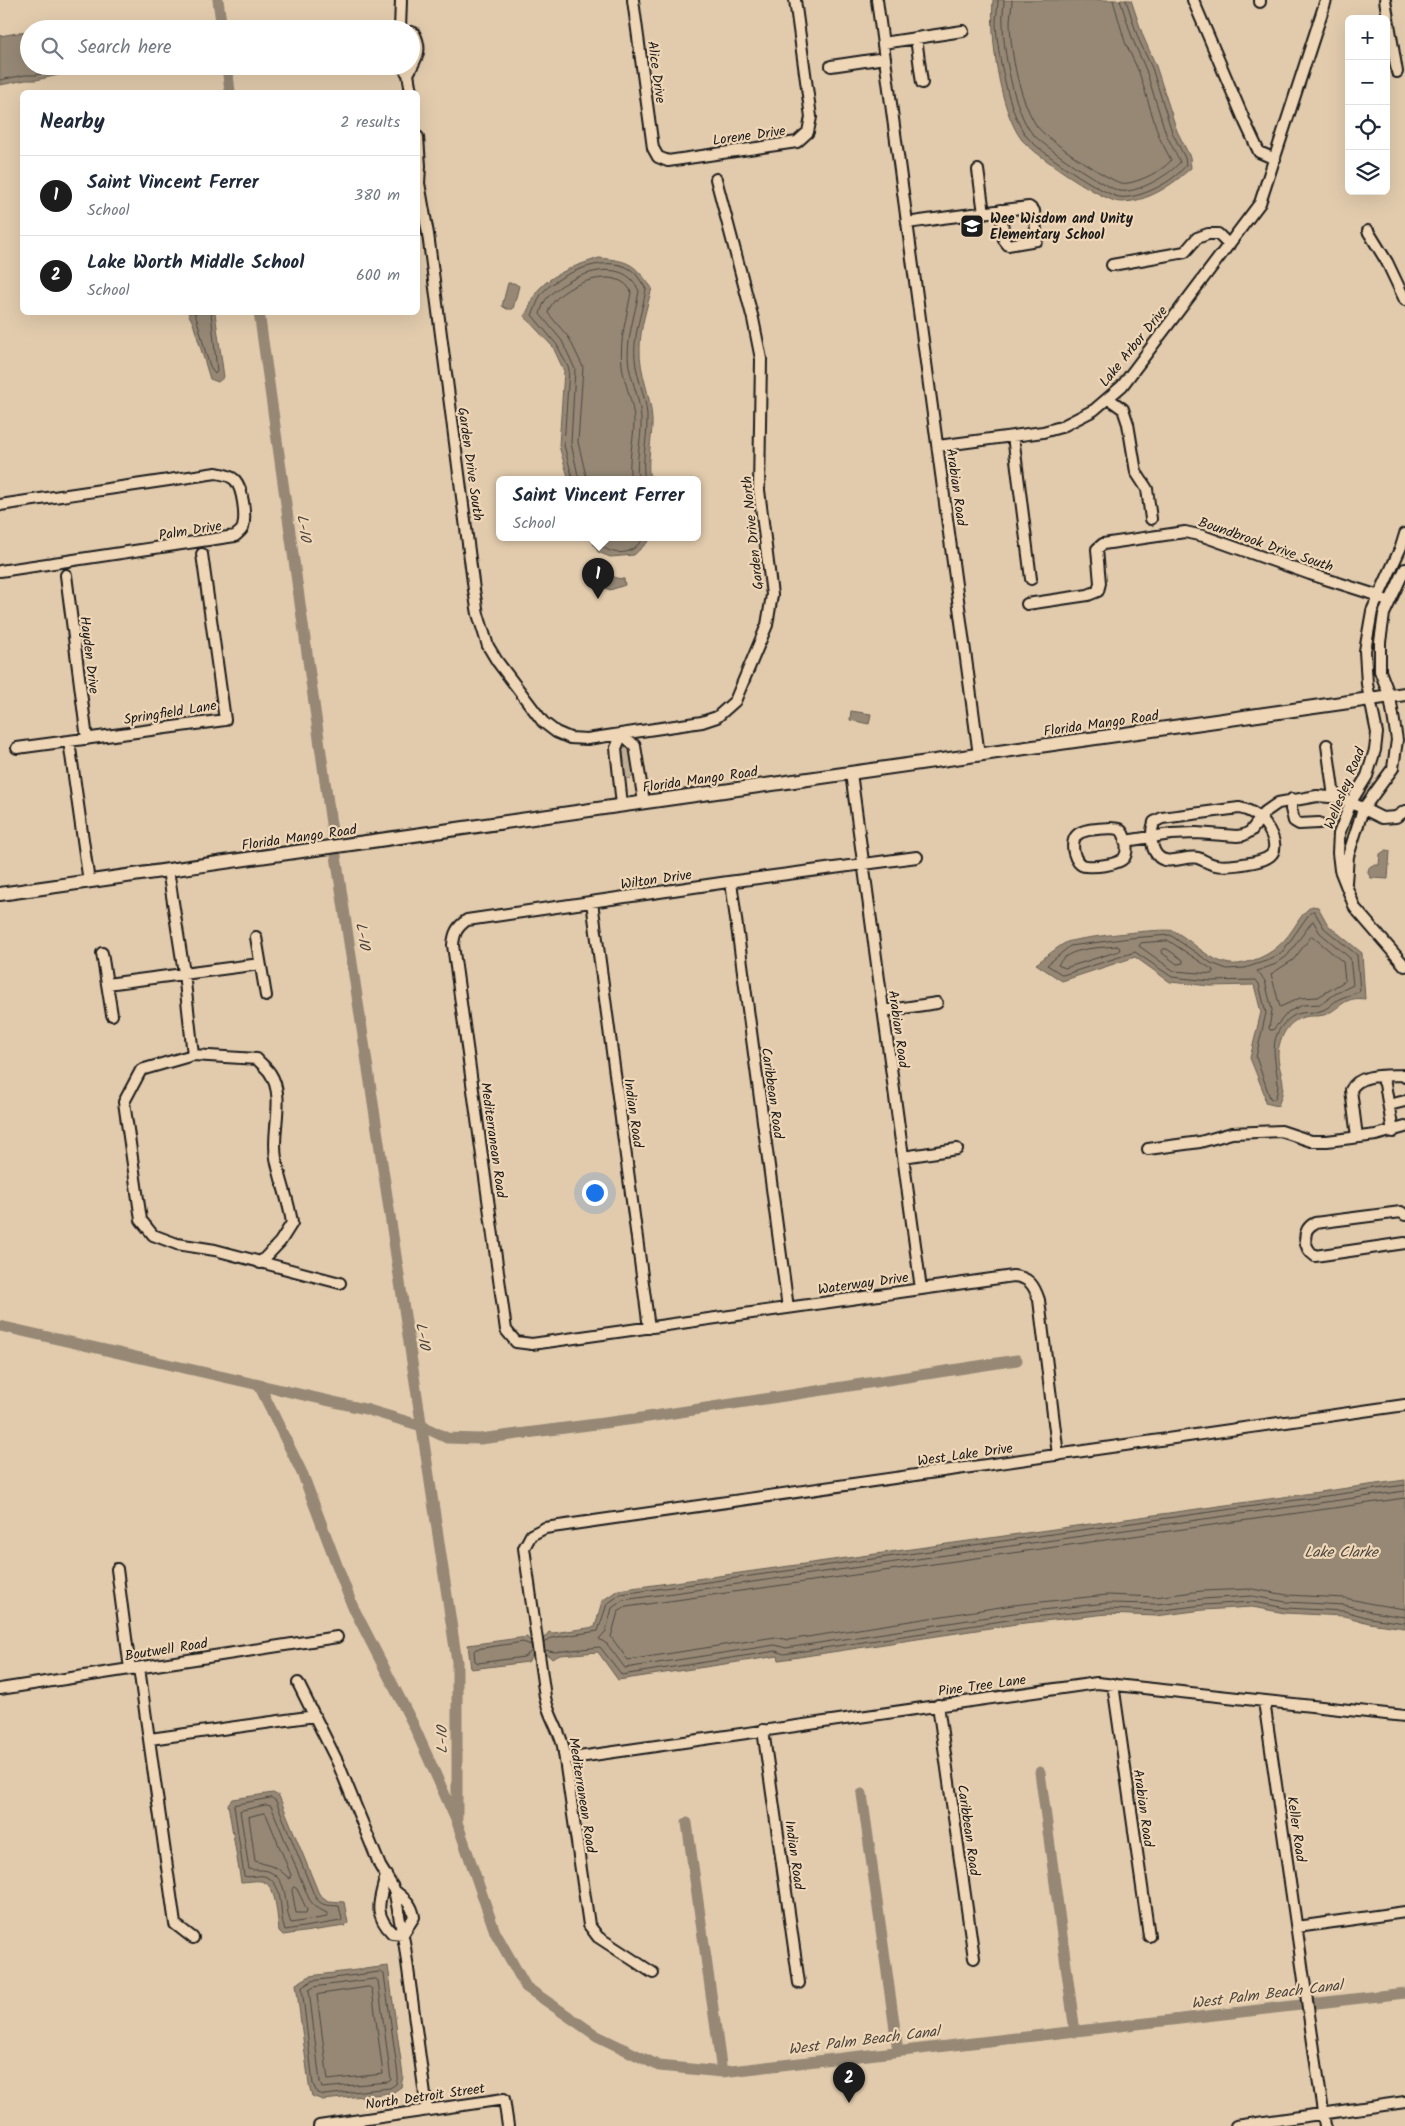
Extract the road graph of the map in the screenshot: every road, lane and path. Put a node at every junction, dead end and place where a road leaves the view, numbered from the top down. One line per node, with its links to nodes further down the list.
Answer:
1 (401, 0): 8 (street)
2 (633, 0): 18 (street, Alice Drive)
3 (796, 0): 18 (street, Lorene Drive)
4 (877, 0): 11 (street, Arabian Road)
5 (1194, 0): 19 (street)
6 (1326, 0): 19 (street, Lake Arbor Drive)
7 (1385, 0): 14 (street)
8 (401, 20)
9 (963, 30): 10 (street)
10 (916, 38): 11 (street); 16 (street)
11 (883, 43): 12 (street, Arabian Road)
12 (885, 58): 13 (street); 25 (street, Arabian Road)
13 (831, 66)
14 (1397, 72)
15 (406, 75): 17 (street)
16 (922, 83)
17 (410, 90)
18 (653, 148)
19 (1275, 159): 27 (street, Lake Arbor Drive)
20 (978, 170): 24 (street)
21 (716, 179): 47 (street, Garden Drive North)
22 (420, 183): 47 (street, Garden Drive South)
23 (1001, 210): 23 (street); 24 (street)
24 (984, 213): 25 (street)
25 (907, 223): 32 (street, Arabian Road)
26 (1368, 231): 29 (street)
27 (1230, 245): 28 (street); 30 (street, Lake Arbor Drive)
28 (1112, 265)
29 (1405, 300)
30 (1109, 399): 31 (street, Lake Arbor Drive); 34 (street)
31 (1013, 436): 32 (street, Lake Arbor Drive); 40 (street)
32 (938, 446): 52 (street, Arabian Road)
33 (0, 505): 38 (street, Palm Drive)
34 (1151, 519)
35 (1405, 534): 41 (street, Wellesley Road)
36 (202, 554): 48 (street, Springfield Lane)
37 (1405, 569): 42 (street, Wellesley Road)
38 (0, 571)
39 (66, 575): 48 (street, Hayden Drive)
40 (1031, 579)
41 (1380, 596): 42 (street, Boundbrook Drive South); 43 (street, Boundbrook Drive South); 46 (street, Wellesley Road)
42 (1389, 603): 45 (street, Wellesley Road)
43 (1027, 604)
44 (1405, 694): 45 (street, Florida Mango Road)
45 (1390, 697): 46 (street, Florida Mango Road); 59 (street, Wellesley Road)
46 (1370, 700): 52 (street, Florida Mango Road); 57 (street, Wellesley Road)
47 (622, 734): 56 (street); 58 (street)
48 (87, 739): 49 (street, Springfield Lane)
49 (70, 741): 51 (street, Springfield Lane); 68 (street)
50 (1327, 745): 54 (street)
51 (17, 748)
52 (979, 755): 53 (street, Florida Mango Road)
53 (851, 773): 56 (street, Florida Mango Road); 66 (street, Arabian Road)
54 (1334, 797): 55 (street); 57 (street)
55 (1292, 799): 61 (street); 62 (street)
56 (644, 802): 58 (street, Florida Mango Road)
57 (1351, 802): 59 (street); 70 (street, Wellesley Road)
58 (622, 805): 67 (street, Florida Mango Road)
59 (1363, 809): 60 (street); 70 (street, Wellesley Road)
60 (1405, 811)
61 (1259, 818): 63 (street); 63 (street); 63 (street)
62 (1319, 823)
63 (1152, 837): 64 (street)
64 (1125, 841): 64 (street)
65 (918, 857): 66 (street, Wilton Drive)
66 (863, 865): 69 (street, Wilton Drive); 82 (street, Arabian Road)
67 (168, 870): 68 (street, Florida Mango Road); 78 (street)
68 (88, 882): 71 (street, Florida Mango Road)
69 (731, 882): 72 (street, Wilton Drive); 100 (street, Caribbean Road)
70 (1346, 885): 77 (street, Wellesley Road)
71 (0, 894)
72 (592, 902): 73 (street, Wilton Drive); 101 (street, Indian Road)
73 (456, 930): 102 (street, Mediterranean Road)
74 (256, 937): 76 (street)
75 (102, 953): 79 (street)
76 (260, 964): 78 (street); 80 (street)
77 (1405, 966)
78 (184, 973): 79 (street); 84 (street)
79 (107, 984): 83 (street)
80 (266, 996)
81 (937, 1003): 82 (street)
82 (883, 1011): 94 (street, Arabian Road)
83 (112, 1015)
84 (193, 1054): 97 (street); 97 (street)
85 (1381, 1076): 86 (street); 88 (street); 91 (street)
86 (1405, 1077)
87 (1405, 1101): 88 (street)
88 (1389, 1105): 90 (street)
89 (1405, 1127): 90 (street)
90 (1393, 1132): 91 (street)
91 (1357, 1137): 93 (street)
92 (957, 1149): 94 (street)
93 (1148, 1149)
94 (903, 1157): 99 (street, Arabian Road)
95 (1405, 1215): 96 (street)
96 (1405, 1244)
97 (260, 1263): 98 (street)
98 (340, 1283)
99 (921, 1289): 100 (street, Waterway Drive); 104 (street, Waterway Drive)
100 (788, 1308): 101 (street, Waterway Drive)
101 (649, 1328): 102 (street, Waterway Drive)
102 (524, 1344)
103 (1405, 1405): 104 (street, West Lake Drive)
104 (1058, 1455): 105 (street, West Lake Drive)
105 (531, 1535): 118 (street, Mediterranean Road)
106 (117, 1569): 108 (street)
107 (337, 1637): 108 (street, Boutwell Road)
108 (134, 1668): 111 (street, Boutwell Road); 117 (street)
109 (298, 1683): 114 (street)
110 (1113, 1684): 112 (street, Pine Tree Lane); 113 (street, Pine Tree Lane); 126 (street, Arabian Road)
111 (0, 1688)
112 (1264, 1701): 115 (street, Pine Tree Lane); 124 (street, Keller Road)
113 (938, 1706): 116 (street, Pine Tree Lane); 128 (street, Caribbean Road)
114 (315, 1716): 117 (street); 119 (street)
115 (1405, 1716)
116 (763, 1730): 118 (street, Pine Tree Lane); 130 (street, Indian Road)
117 (150, 1739): 127 (street)
118 (565, 1759): 129 (street, Mediterranean Road)
119 (386, 1875): 120 (street); 122 (street)
120 (395, 1891): 121 (street); 125 (street)
121 (397, 1903): 122 (street); 125 (street)
122 (379, 1904): 125 (street)
123 (1405, 1912): 124 (street)
124 (1297, 1927): 133 (street, Keller Road)
125 (403, 1934): 132 (street)
126 (1149, 1936)
127 (193, 1938)
128 (974, 1958)
129 (653, 1973)
130 (799, 1983)
131 (1405, 2102): 133 (street)
132 (427, 2110): 134 (street, North Detroit Street); 135 (street, North Detroit Street)
133 (1323, 2114): 136 (street); 137 (street, Keller Road)
134 (320, 2126)
135 (508, 2126)
136 (1236, 2126)
137 (1325, 2126)

